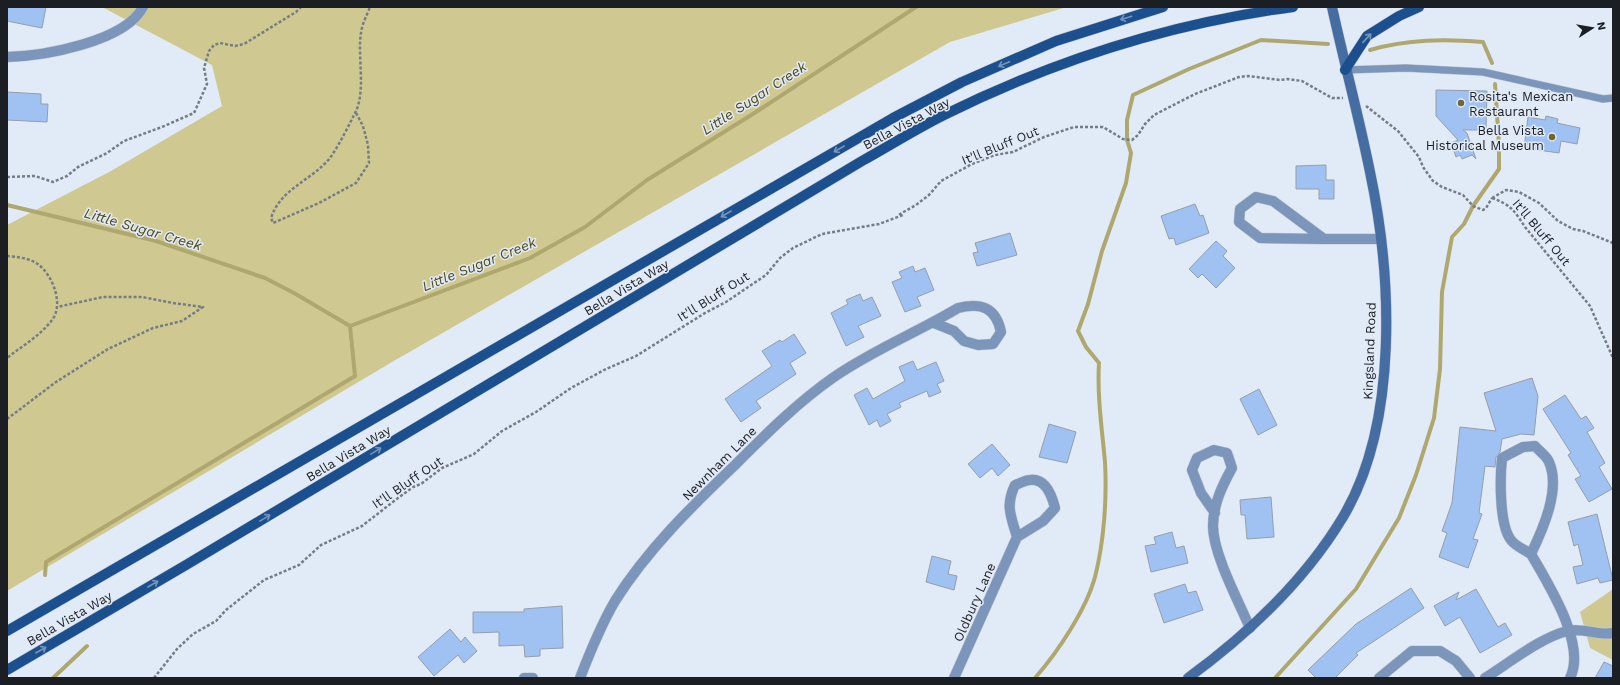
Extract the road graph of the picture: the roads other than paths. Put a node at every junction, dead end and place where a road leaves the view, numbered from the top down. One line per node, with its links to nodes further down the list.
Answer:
1 (143, 7): 6 (street)
2 (1163, 7): 16 (main road, Bella Vista Way, one-way to 16)
3 (1293, 7): 19 (main road, Bella Vista Way, one-way to 3)
4 (1332, 7): 7 (street, Kingsland Road)
5 (1419, 7): 7 (main road, one-way to 5)
6 (7, 57)
7 (1345, 70): 8 (lane); 10 (street, Kingsland Road)
8 (1613, 98)
9 (1324, 239): 9 (street); 10 (street)
10 (1381, 239): 15 (street, Kingsland Road)
11 (934, 323): 11 (street, Newnham Lane); 22 (street, Newnham Lane)
12 (1215, 513): 12 (street); 15 (street)
13 (1017, 537): 13 (street); 23 (street, Oldbury Lane)
14 (1532, 554): 14 (street); 17 (street)
15 (1250, 628): 24 (street, Kingsland Road)
16 (7, 630)
17 (1568, 630): 18 (street); 27 (street); 28 (street)
18 (1611, 635)
19 (7, 670)
20 (524, 678): 21 (street)
21 (533, 678)
22 (580, 678)
23 (954, 678)
24 (1188, 678)
25 (1379, 678): 26 (street)
26 (1470, 678)
27 (1485, 678)
28 (1570, 678)

